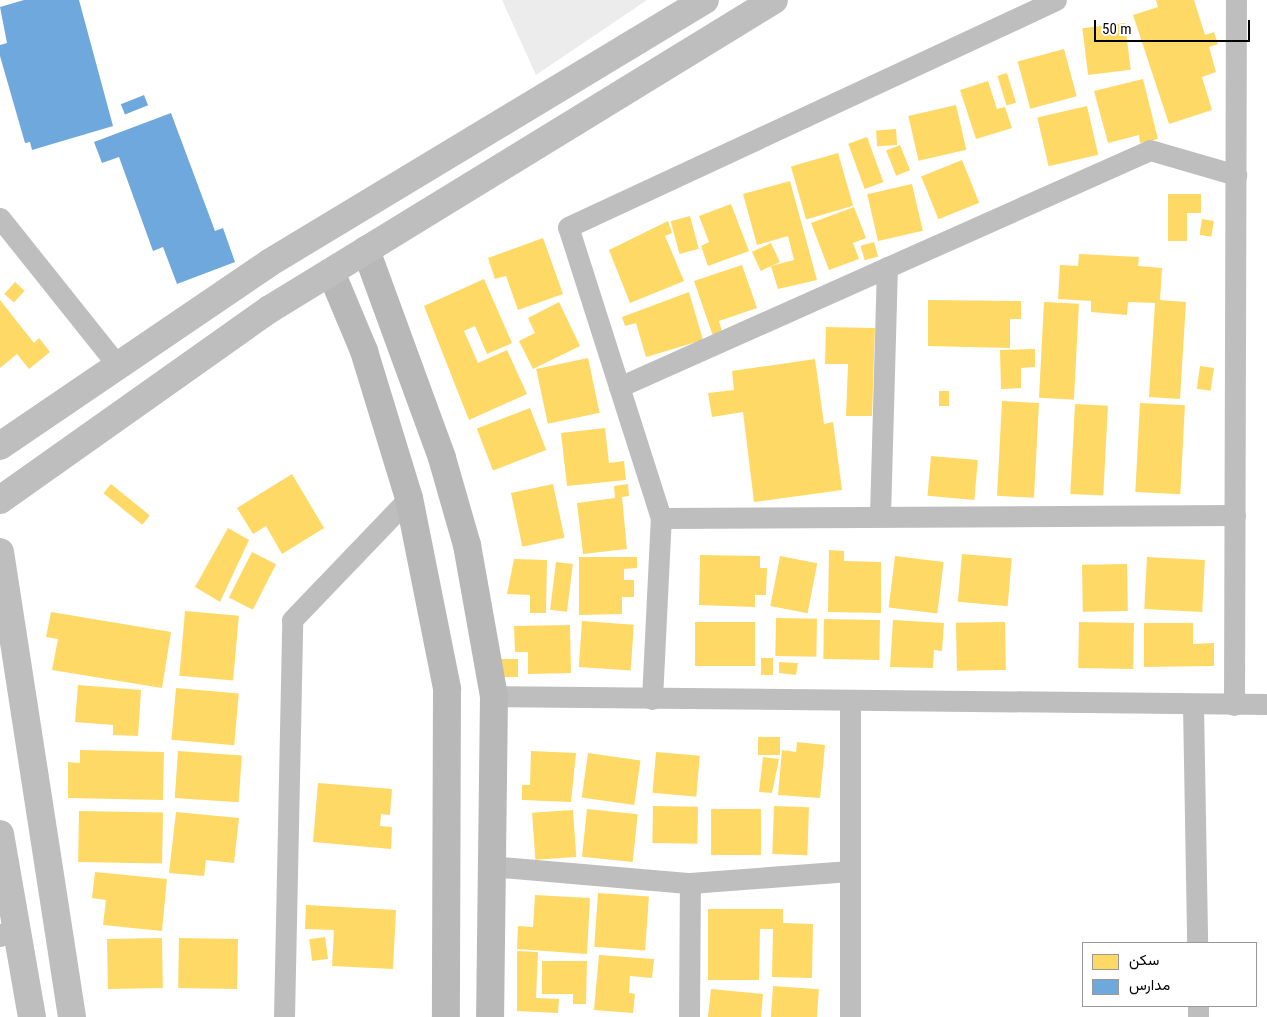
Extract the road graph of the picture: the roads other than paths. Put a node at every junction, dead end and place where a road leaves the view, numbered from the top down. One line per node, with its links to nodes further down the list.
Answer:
1 (705, 0): 10 (main road)
2 (774, 0): 7 (main road)
3 (1056, 0): 11 (street)
4 (1236, 0): 5 (street)
5 (1236, 175): 8 (street); 15 (street)
6 (0, 218): 10 (street)
7 (366, 250): 9 (main road); 19 (main road)
8 (887, 267): 11 (street); 16 (street)
9 (331, 272): 13 (main road); 14 (main road)
10 (118, 366): 12 (main road)
11 (619, 387): 17 (street)
12 (0, 446)
13 (409, 498): 33 (street); 34 (main road)
14 (0, 500)
15 (1235, 514): 16 (street); 24 (street)
16 (880, 516): 17 (street)
17 (660, 518): 20 (street)
18 (0, 552): 32 (main road)
19 (494, 696): 20 (street); 26 (main road)
20 (652, 699): 21 (street)
21 (850, 701): 22 (street); 27 (street)
22 (1193, 704): 24 (street); 30 (street)
23 (1267, 704): 24 (street)
24 (1234, 705)
25 (0, 834): 29 (main road)
26 (490, 866): 28 (street); 35 (main road)
27 (850, 871): 28 (street); 37 (street)
28 (690, 883): 36 (street)
29 (8, 930): 31 (main road)
30 (1197, 942)
31 (32, 1017)
32 (72, 1017)
33 (284, 1017)
34 (446, 1017)
35 (490, 1017)
36 (689, 1017)
37 (850, 1017)

